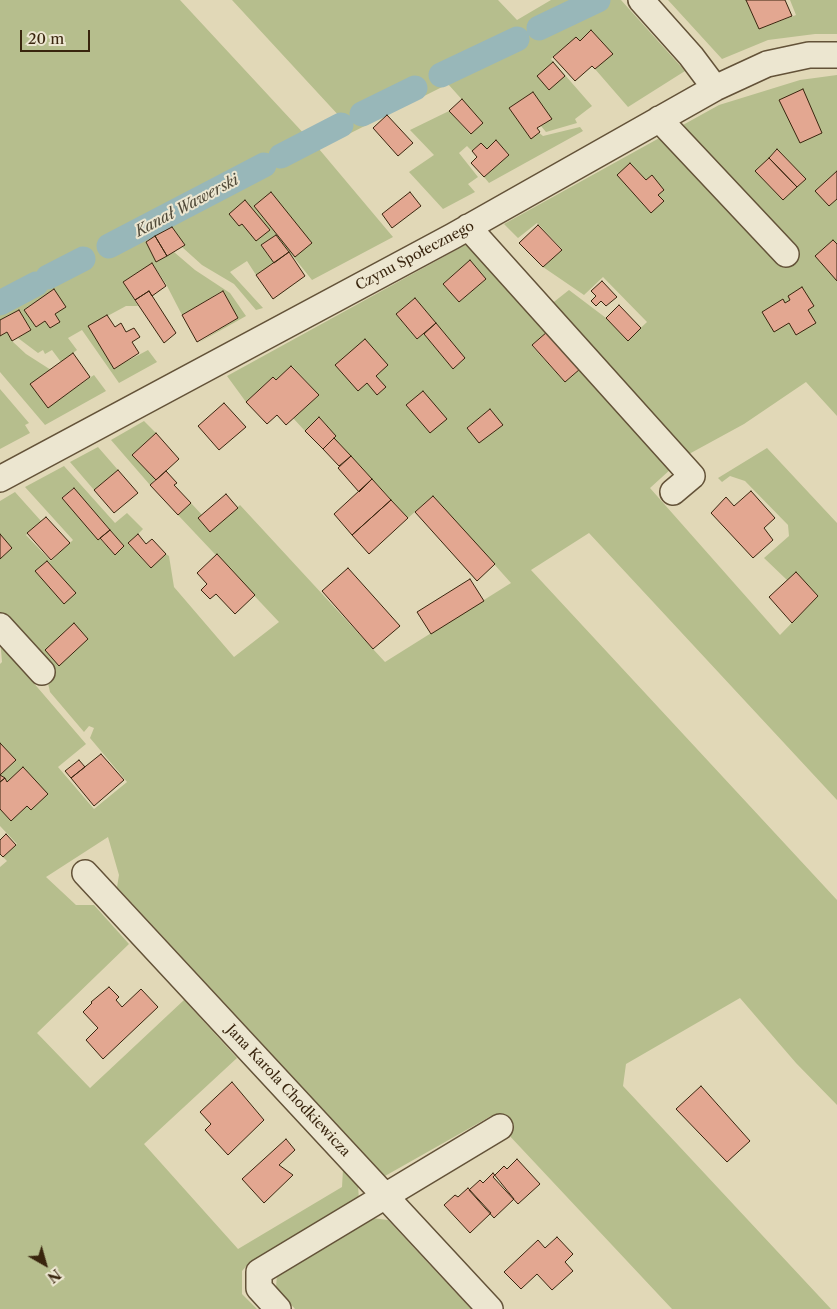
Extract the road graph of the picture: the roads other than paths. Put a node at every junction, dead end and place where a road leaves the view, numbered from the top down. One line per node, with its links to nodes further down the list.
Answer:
1 (641, 0): 3 (street)
2 (837, 55): 3 (street, Czynu Społecznego)
3 (715, 88): 4 (street, Czynu Społecznego)
4 (659, 119): 5 (street, Czynu Społecznego); 6 (street)
5 (468, 227): 7 (street, Czynu Społecznego); 8 (street)
6 (786, 254)
7 (0, 479)
8 (673, 492)
9 (0, 626): 10 (street)
10 (42, 672)
11 (84, 873): 13 (street, Jana Karola Chodkiewicza)
12 (500, 1127): 13 (street)
13 (385, 1195): 14 (street); 15 (street, Jana Karola Chodkiewicza)
14 (278, 1309)
15 (490, 1309)

